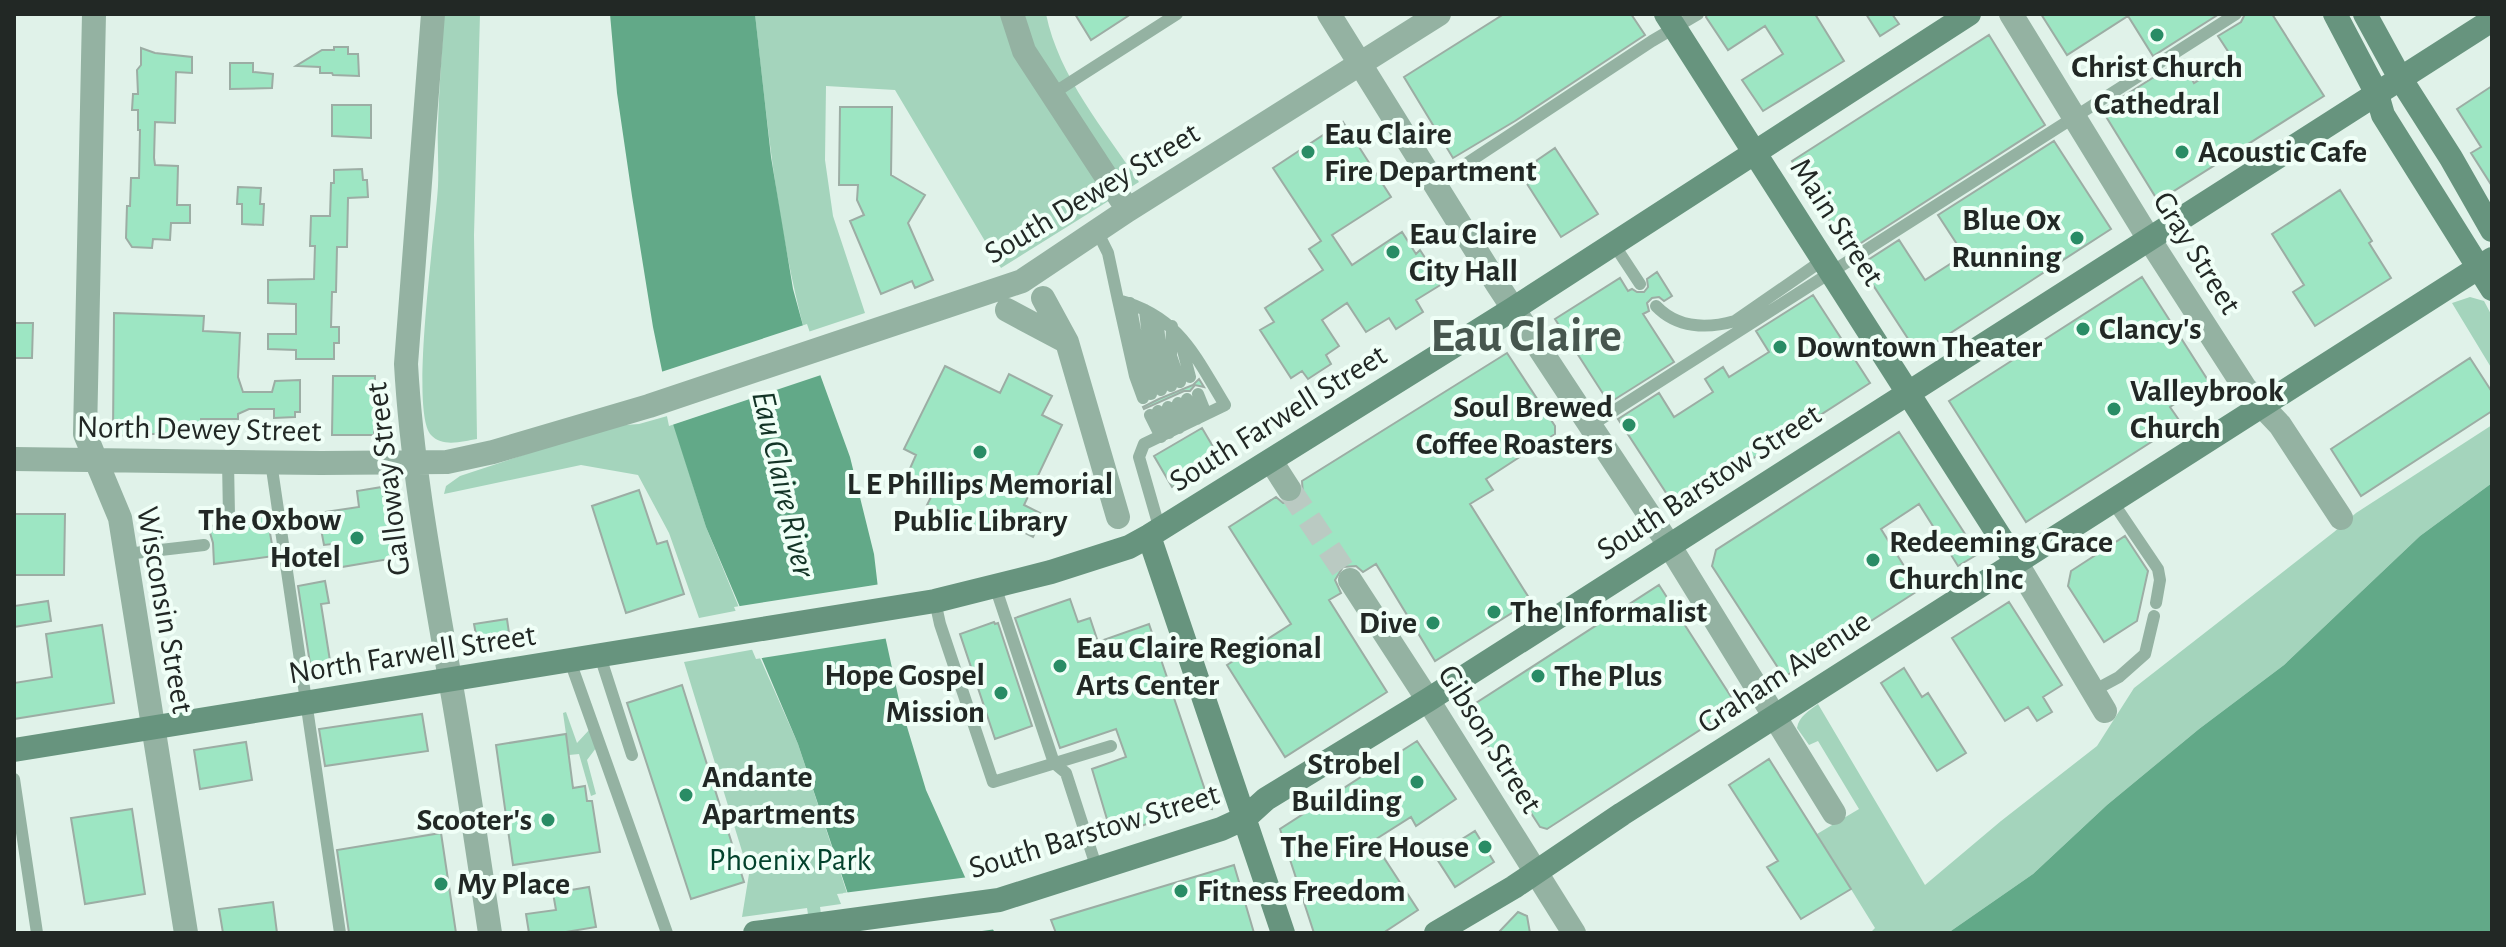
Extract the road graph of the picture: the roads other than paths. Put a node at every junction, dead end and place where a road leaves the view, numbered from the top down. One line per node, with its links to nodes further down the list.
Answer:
1 (94, 14): 47 (street, Wisconsin Street)
2 (433, 14): 51 (street, Galloway Street)
3 (1012, 14): 17 (street)
4 (1177, 14): 17 (lane)
5 (1329, 14): 15 (street)
6 (1439, 14): 15 (street, South Dewey Street)
7 (1698, 14): 14 (lane)
8 (1969, 14): 20 (street, South Farwell Street)
9 (2011, 14): 19 (street, Gray Street)
10 (2236, 14): 19 (lane)
11 (2335, 14): 18 (street)
12 (2365, 14): 16 (street)
13 (2492, 20): 16 (street, South Barstow Street)
14 (1671, 21): 20 (street, Main Street); 21 (lane)
15 (1361, 65): 21 (street); 22 (street, South Dewey Street)
16 (2400, 78): 18 (street, South Barstow Street); 23 (street)
17 (1052, 94): 22 (street)
18 (2377, 94): 25 (street, South Barstow Street); 27 (street)
19 (2075, 118): 25 (street, Gray Street); 28 (lane)
20 (1753, 152): 26 (street, South Farwell Street); 28 (street, Main Street)
21 (1434, 185): 34 (street)
22 (1128, 210): 24 (street, South Dewey Street)
23 (2492, 230)
24 (1097, 231): 32 (lane); 39 (street, South Dewey Street)
25 (2149, 239): 41 (street, South Barstow Street); 43 (street, Gray Street)
26 (1613, 243): 29 (lane); 34 (street, South Farwell Street)
27 (2485, 264): 30 (street); 43 (street, Graham Avenue)
28 (1827, 266): 33 (lane); 41 (street, Main Street); 45 (lane)
29 (1640, 284)
30 (2492, 289)
31 (1043, 298): 38 (street)
32 (1124, 302): 36 (lane); 40 (lane)
33 (1656, 306)
34 (1513, 309): 45 (street); 49 (street, South Farwell Street)
35 (1007, 310): 38 (street)
36 (1151, 313): 37 (lane); 40 (lane)
37 (1176, 331): 40 (lane); 44 (lane)
38 (1067, 342): 55 (street)
39 (753, 372): 51 (street, North Dewey Street)
40 (1166, 388)
41 (1909, 392): 59 (street, South Barstow Street); 61 (street, Main Street)
42 (1173, 405): 44 (lane); 44 (lane); 44 (lane)
43 (2262, 406): 53 (street, Graham Avenue); 56 (street, Gray Street)
44 (1183, 426): 57 (lane)
45 (1590, 426): 59 (street)
46 (14, 459): 47 (street, North Dewey Street)
47 (98, 459): 48 (street, North Dewey Street); 60 (street, Wisconsin Street)
48 (228, 461): 50 (street, North Dewey Street); 54 (lane)
49 (1271, 461): 52 (street); 57 (street, South Farwell Street)
50 (271, 462): 51 (street, North Dewey Street); 71 (lane)
51 (415, 464): 68 (street, Galloway Street)
52 (1289, 489)
53 (2112, 501): 61 (street, Graham Avenue); 70 (lane)
54 (229, 516)
55 (1118, 517)
56 (2341, 518)
57 (1155, 533): 63 (street, South Farwell Street); 80 (street)
58 (204, 545): 60 (lane)
59 (1669, 545): 69 (street, South Barstow Street); 72 (street)
60 (126, 554): 73 (street, Wisconsin Street)
61 (2016, 562): 70 (street, Main Street); 72 (street, Graham Avenue)
62 (1350, 580): 69 (street, Gibson Street)
63 (995, 586): 64 (street, South Farwell Street); 77 (lane)
64 (935, 601): 65 (street, South Farwell Street); 77 (lane)
65 (820, 621): 66 (street, North Farwell Street)
66 (600, 656): 67 (street, North Farwell Street); 76 (lane)
67 (570, 661): 68 (street, North Farwell Street); 87 (lane)
68 (450, 680): 71 (street, North Farwell Street); 86 (street, Galloway Street)
69 (1428, 700): 80 (street, South Barstow Street); 82 (street, Gibson Street)
70 (2099, 701)
71 (306, 703): 73 (street, North Farwell Street); 85 (lane)
72 (1773, 717): 79 (street); 82 (street, Graham Avenue)
73 (154, 727): 75 (street, North Farwell Street); 84 (street, Wisconsin Street)
74 (1111, 746): 77 (lane)
75 (14, 750)
76 (632, 755)
77 (1054, 763): 81 (lane)
78 (14, 779): 83 (lane)
79 (1834, 813)
80 (1245, 818): 81 (street, South Barstow Street); 89 (street)
81 (1097, 869): 88 (street, South Barstow Street)
82 (1535, 872): 90 (street, Graham Avenue); 91 (street, Gibson Street)
83 (37, 933)
84 (186, 933)
85 (340, 933)
86 (490, 933)
87 (667, 933)
88 (755, 933)
89 (1283, 933)
90 (1436, 933)
91 (1574, 933)

